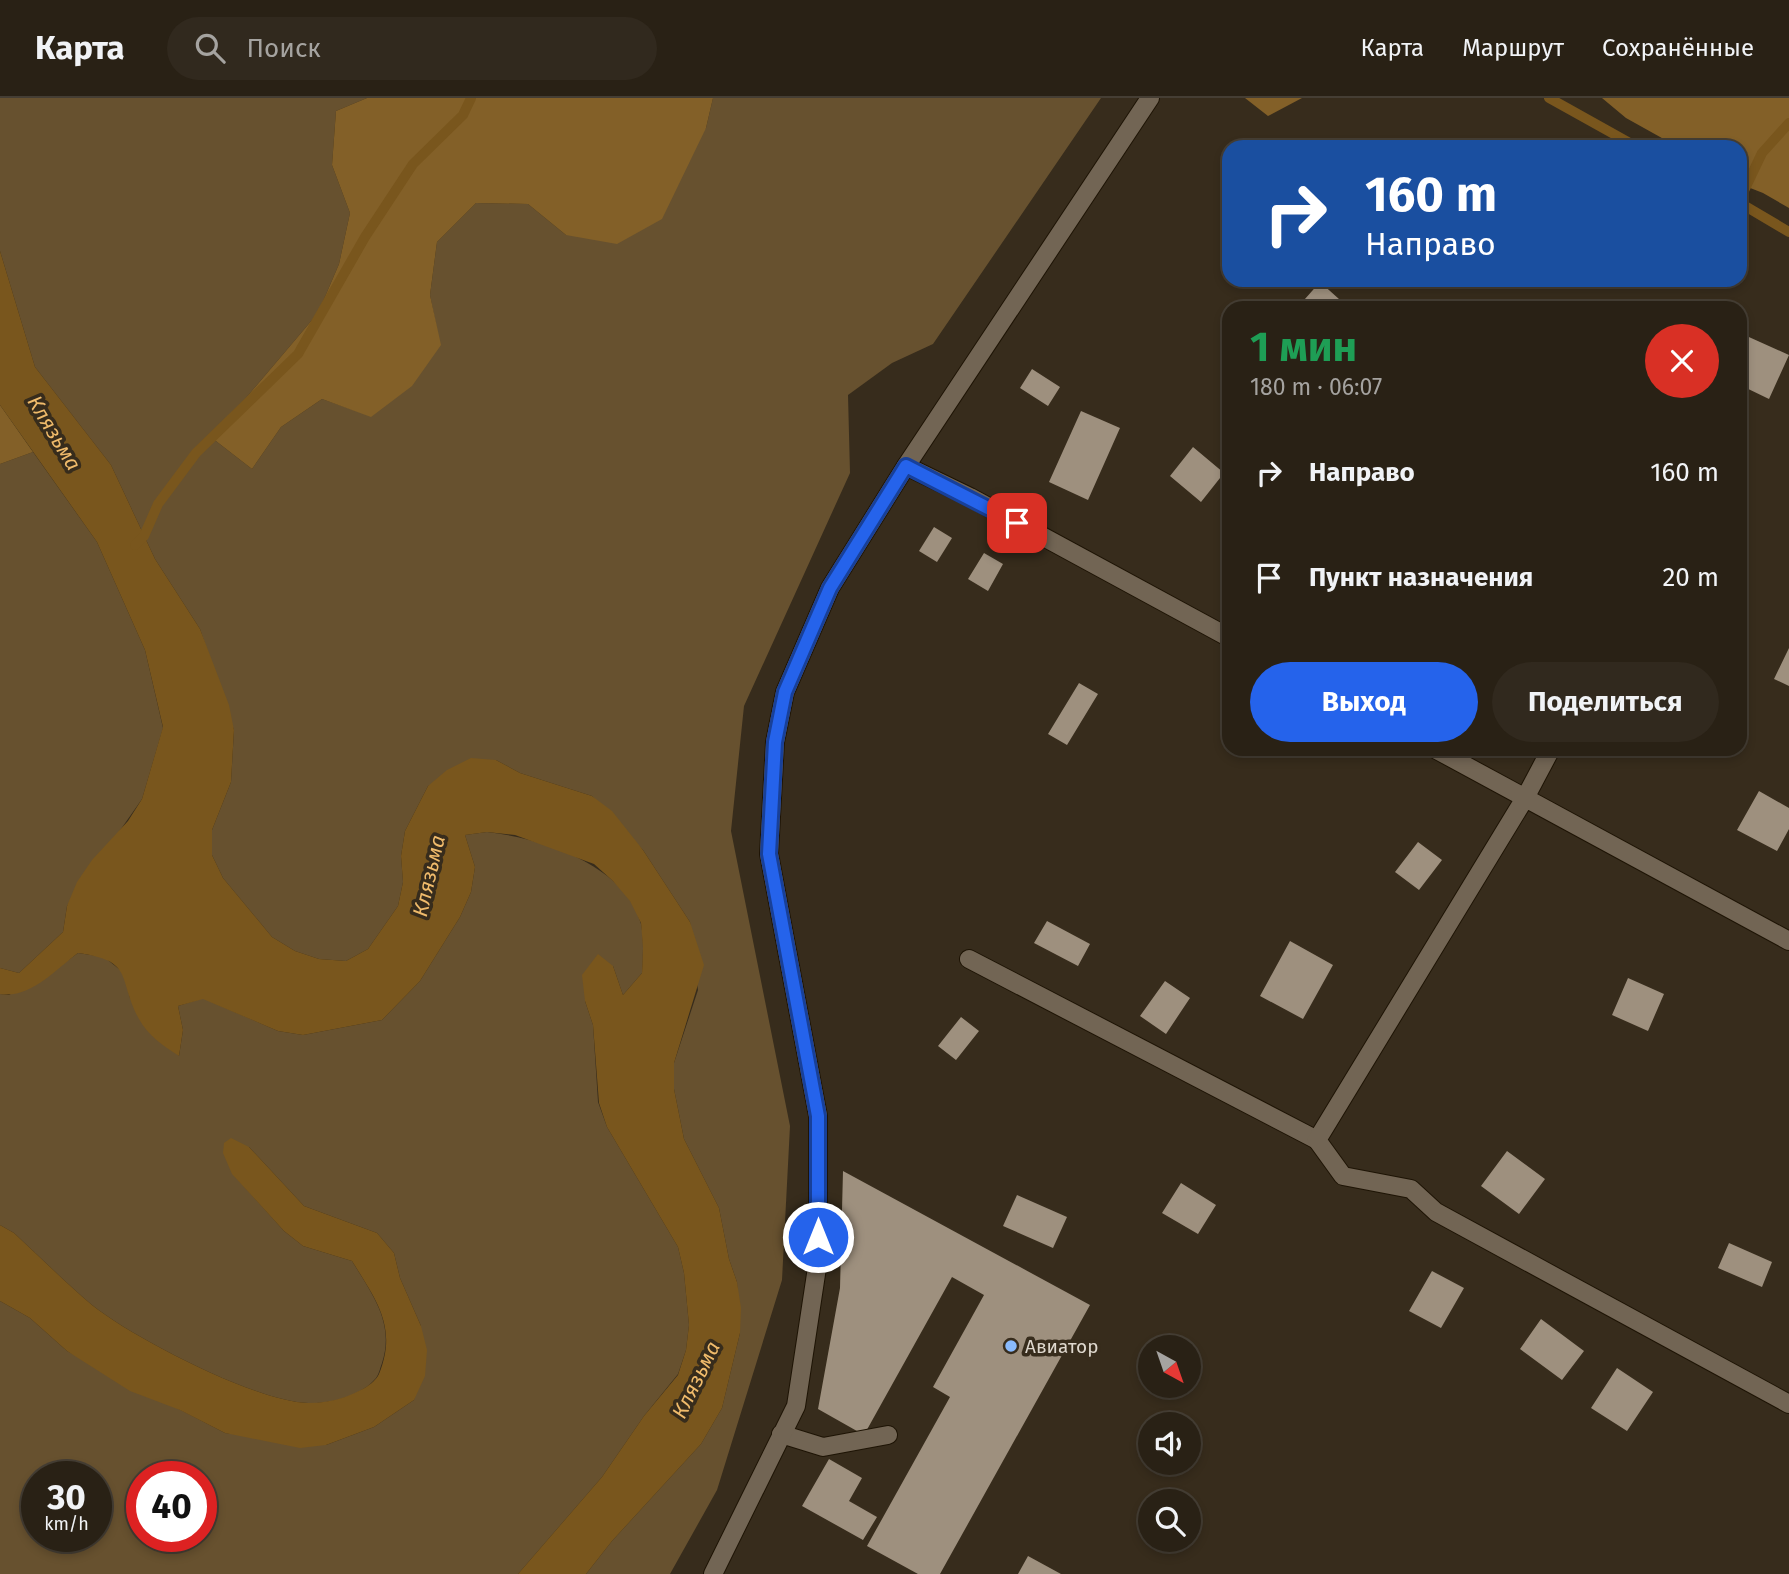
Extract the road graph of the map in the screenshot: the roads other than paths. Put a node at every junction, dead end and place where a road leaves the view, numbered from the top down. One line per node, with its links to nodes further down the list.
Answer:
1 (1150, 98): 2 (street)
2 (906, 466): 3 (street); 11 (street)
3 (1222, 634)
4 (1448, 756): 6 (street)
5 (1547, 756): 6 (street)
6 (1525, 798): 7 (street); 9 (street)
7 (1789, 941)
8 (969, 960): 9 (street)
9 (1317, 1140): 10 (street)
10 (1789, 1404)
11 (781, 1434): 12 (street); 13 (street)
12 (888, 1435)
13 (716, 1573)

